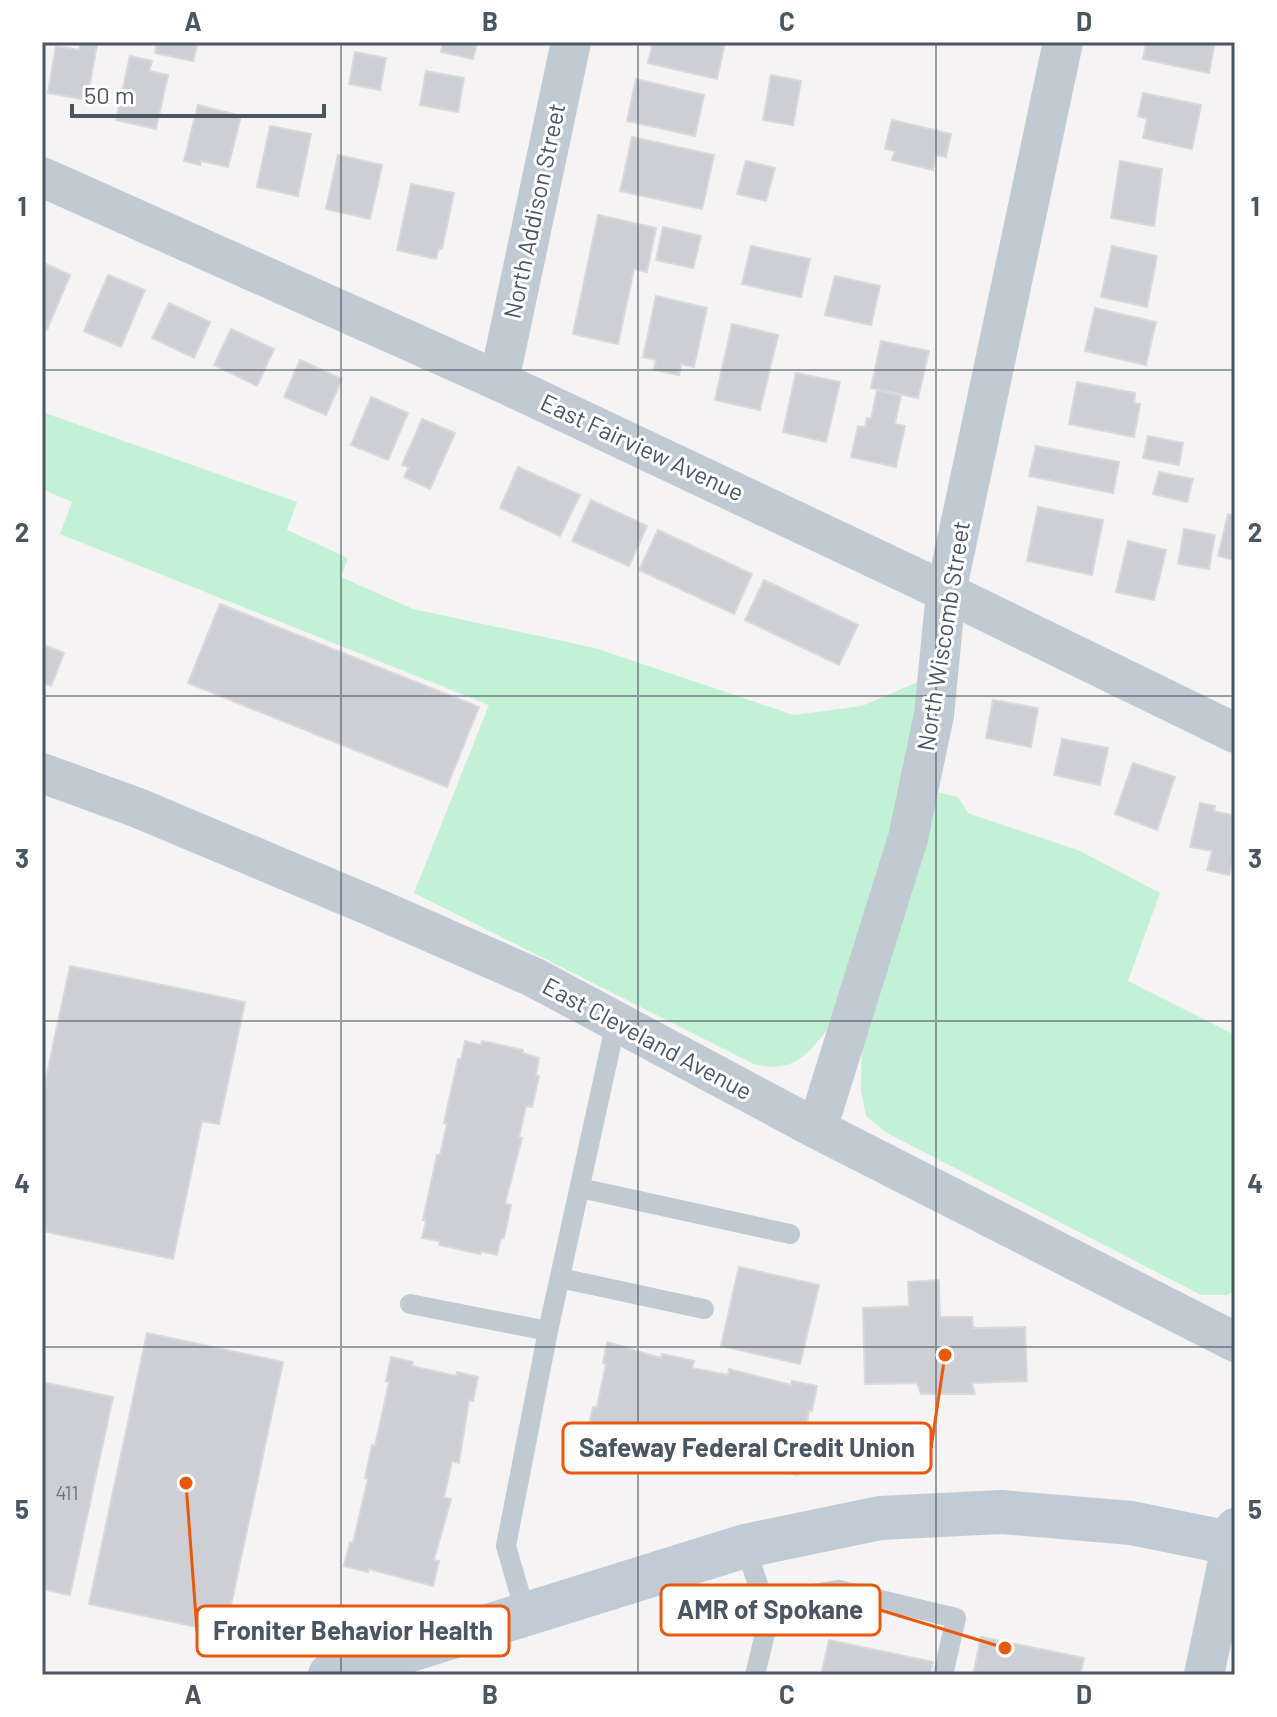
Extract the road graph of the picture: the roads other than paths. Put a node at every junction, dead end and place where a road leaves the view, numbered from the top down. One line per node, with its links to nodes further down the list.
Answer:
1 (571, 42): 4 (street, North Addison Street)
2 (1063, 42): 5 (street, North Wiscomb Street)
3 (42, 177): 4 (street, East Fairview Avenue)
4 (499, 381): 5 (street, East Fairview Avenue)
5 (946, 592): 6 (street, East Fairview Avenue); 9 (street, North Wiscomb Street)
6 (1235, 733)
7 (42, 773): 8 (street, East Cleveland Avenue)
8 (616, 1022): 9 (street, East Cleveland Avenue); 10 (lane)
9 (817, 1129): 16 (street, East Cleveland Avenue)
10 (580, 1188): 11 (lane); 12 (lane)
11 (790, 1234)
12 (560, 1278): 14 (lane); 15 (lane)
13 (410, 1304): 15 (lane)
14 (704, 1309)
15 (548, 1331): 19 (lane)
16 (1235, 1342)
17 (1234, 1539): 18 (main road); 24 (street)
18 (745, 1546): 19 (main road); 20 (lane)
19 (526, 1615): 21 (main road)
20 (769, 1617): 22 (lane); 23 (lane)
21 (355, 1672)
22 (755, 1675)
23 (943, 1675)
24 (1204, 1675)

